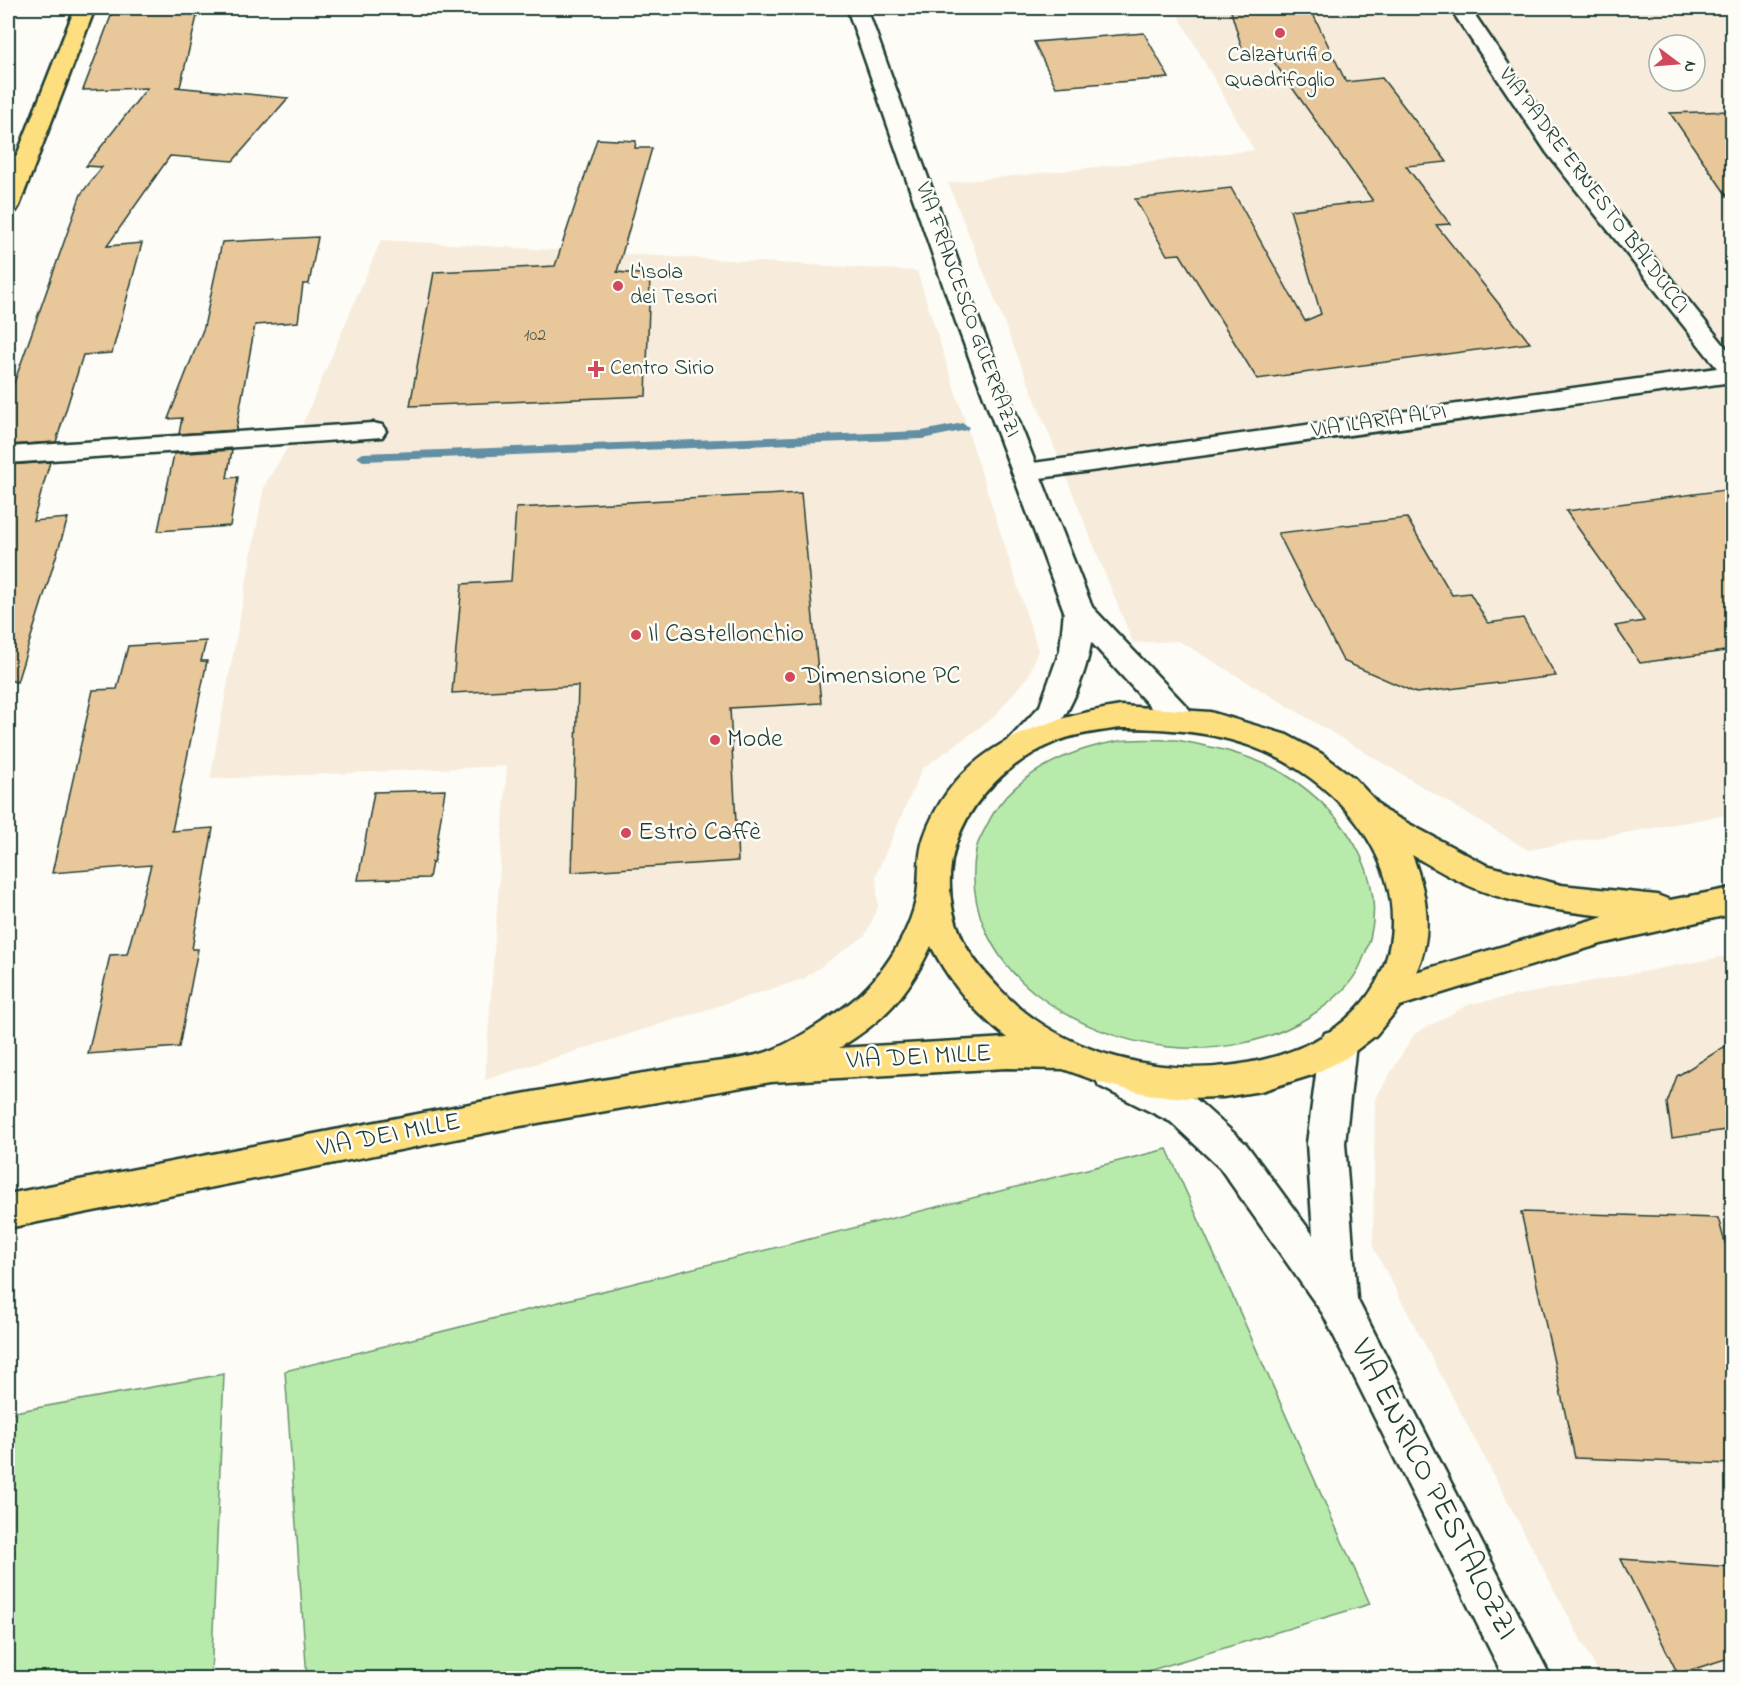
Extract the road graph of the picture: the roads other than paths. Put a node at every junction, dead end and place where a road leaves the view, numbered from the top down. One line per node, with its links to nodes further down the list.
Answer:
1 (85, 8): 4 (main road)
2 (857, 8): 9 (main road, VIA FRANCESCO GUERRAZZI)
3 (1460, 8): 6 (main road, VIA PADRE ERNESTO BALDUCCI)
4 (16, 163): 5 (main road)
5 (8, 206)
6 (1732, 372): 9 (main road, VIA ILARIA ALPI)
7 (373, 431): 8 (main road)
8 (8, 455)
9 (1026, 472): 10 (main road, VIA FRANCESCO GUERRAZZI)
10 (1079, 611): 11 (main road, VIA FRANCESCO GUERRAZZI); 12 (main road, VIA FRANCESCO GUERRAZZI)
11 (1178, 717): 12 (main road); 13 (main road)
12 (1019, 746): 14 (main road)
13 (1375, 820): 16 (main road); 17 (main road)
14 (934, 896): 19 (main road); 20 (main road, VIA DEI MILLE)
15 (1732, 901): 16 (main road)
16 (1677, 910): 17 (main road)
17 (1387, 996): 18 (main road)
18 (1338, 1044): 19 (main road); 22 (main road, VIA ENRICO PESTALOZZI)
19 (1081, 1061): 20 (main road, VIA DEI MILLE); 22 (main road, VIA ENRICO PESTALOZZI)
20 (771, 1067): 21 (main road, VIA DEI MILLE)
21 (8, 1211)
22 (1337, 1301): 23 (main road, VIA ENRICO PESTALOZZI)
23 (1528, 1678)

